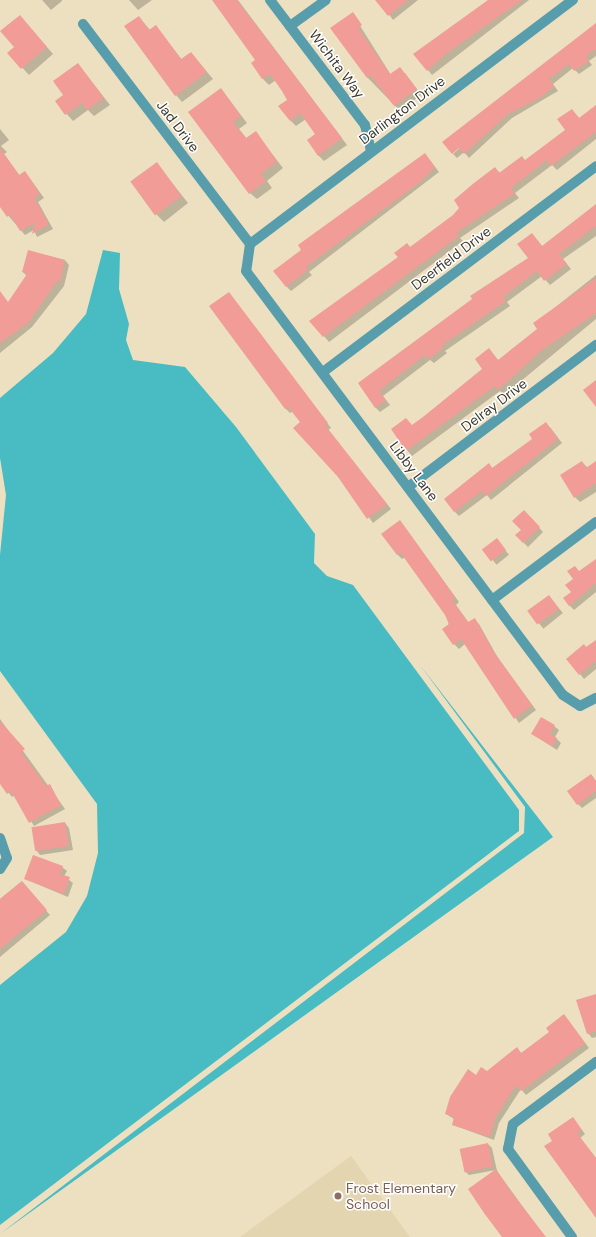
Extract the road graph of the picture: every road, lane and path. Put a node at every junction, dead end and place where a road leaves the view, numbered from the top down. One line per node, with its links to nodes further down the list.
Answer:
1 (270, 0): 5 (street, Wichita Way)
2 (326, 0): 5 (street)
3 (573, 0): 6 (street, Darlington Drive)
4 (83, 24): 8 (street, Jad Drive)
5 (290, 26): 6 (street, Wichita Way)
6 (371, 150): 8 (street, Darlington Drive)
7 (596, 166): 10 (street, Deerfield Drive)
8 (250, 244): 10 (street, Libby Lane)
9 (596, 345): 11 (street, Delray Drive)
10 (323, 372): 11 (street, Libby Lane)
11 (408, 487): 13 (street, Libby Lane)
12 (596, 522): 13 (street)
13 (492, 600): 14 (street, Libby Lane)
14 (596, 698)
15 (0, 838): 16 (street)
16 (0, 869)
17 (596, 1062): 18 (street)
18 (572, 1237)

